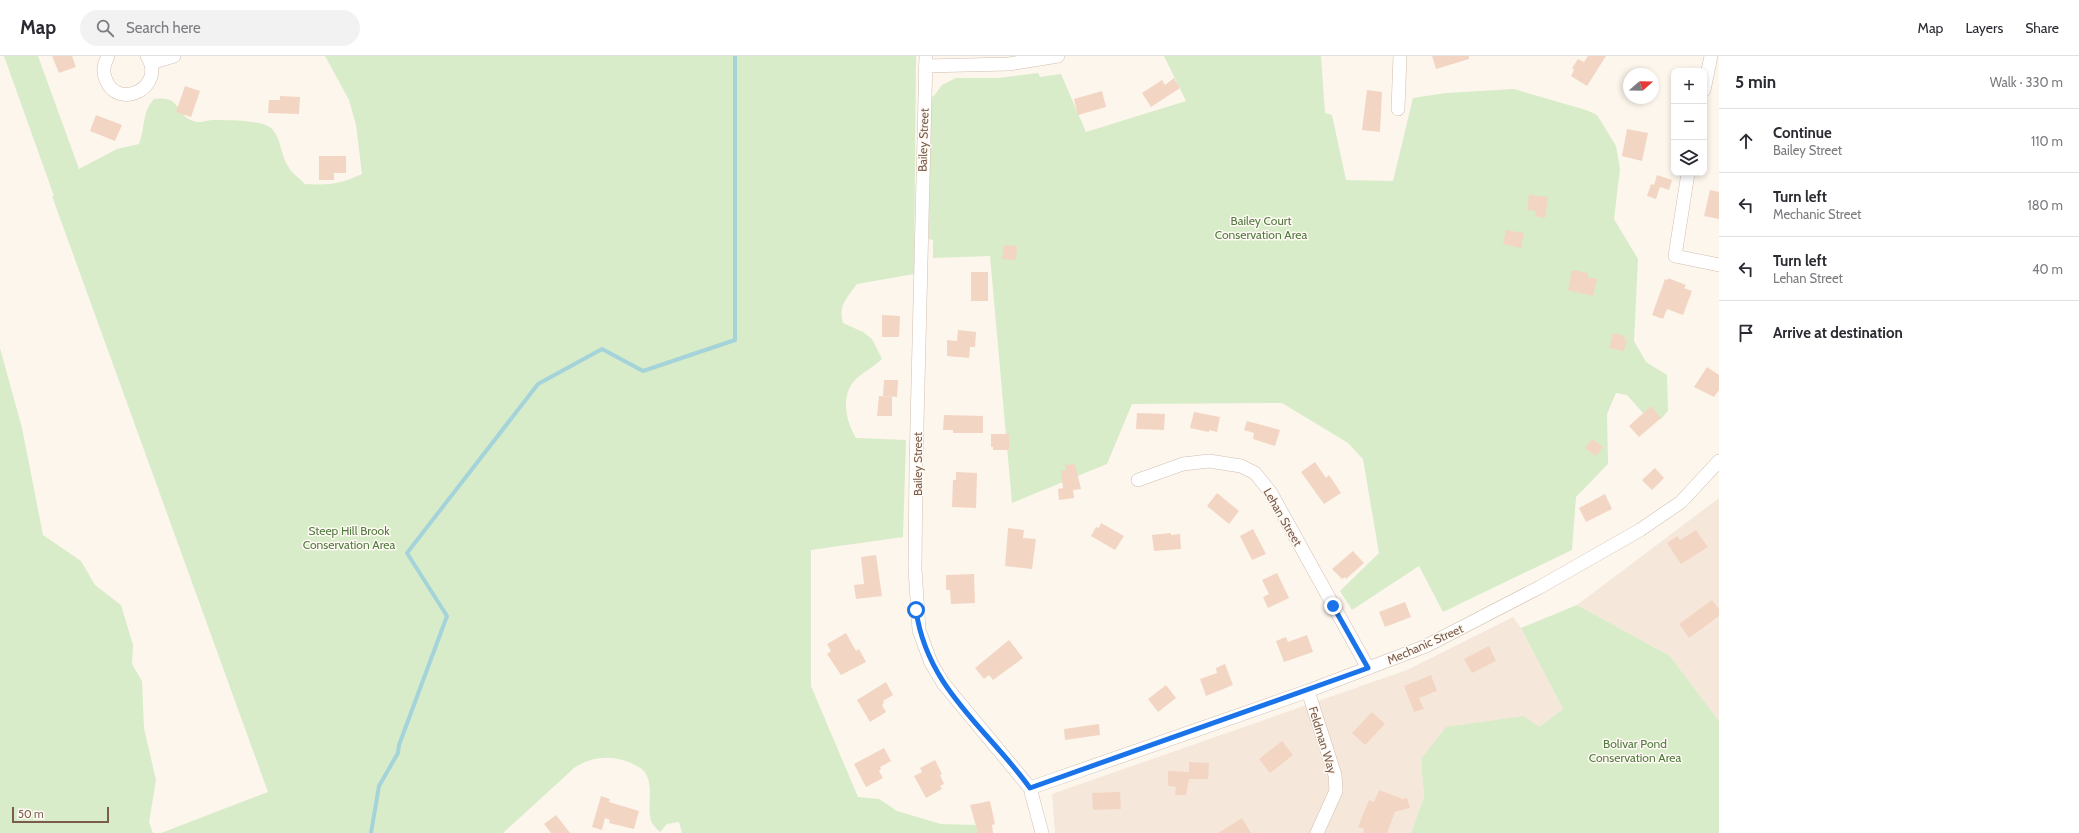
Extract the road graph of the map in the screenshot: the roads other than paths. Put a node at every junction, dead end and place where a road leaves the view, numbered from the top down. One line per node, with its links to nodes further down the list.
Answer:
1 (108, 56): 6 (street)
2 (174, 56): 6 (street)
3 (1058, 56): 7 (street)
4 (1400, 56): 9 (street)
5 (1711, 56): 8 (street)
6 (149, 60)
7 (925, 61): 16 (street, Bailey Street)
8 (1707, 75)
9 (1398, 109)
10 (1688, 176): 11 (street)
11 (1719, 265)
12 (1719, 461): 14 (street, Mechanic Street)
13 (1138, 480): 14 (street, Lehan Street)
14 (1368, 668): 15 (street, Mechanic Street)
15 (1308, 691): 16 (street, Mechanic Street); 18 (street, Feldman Way)
16 (1030, 788): 17 (street, Bailey Street)
17 (1042, 833)
18 (1316, 833)

